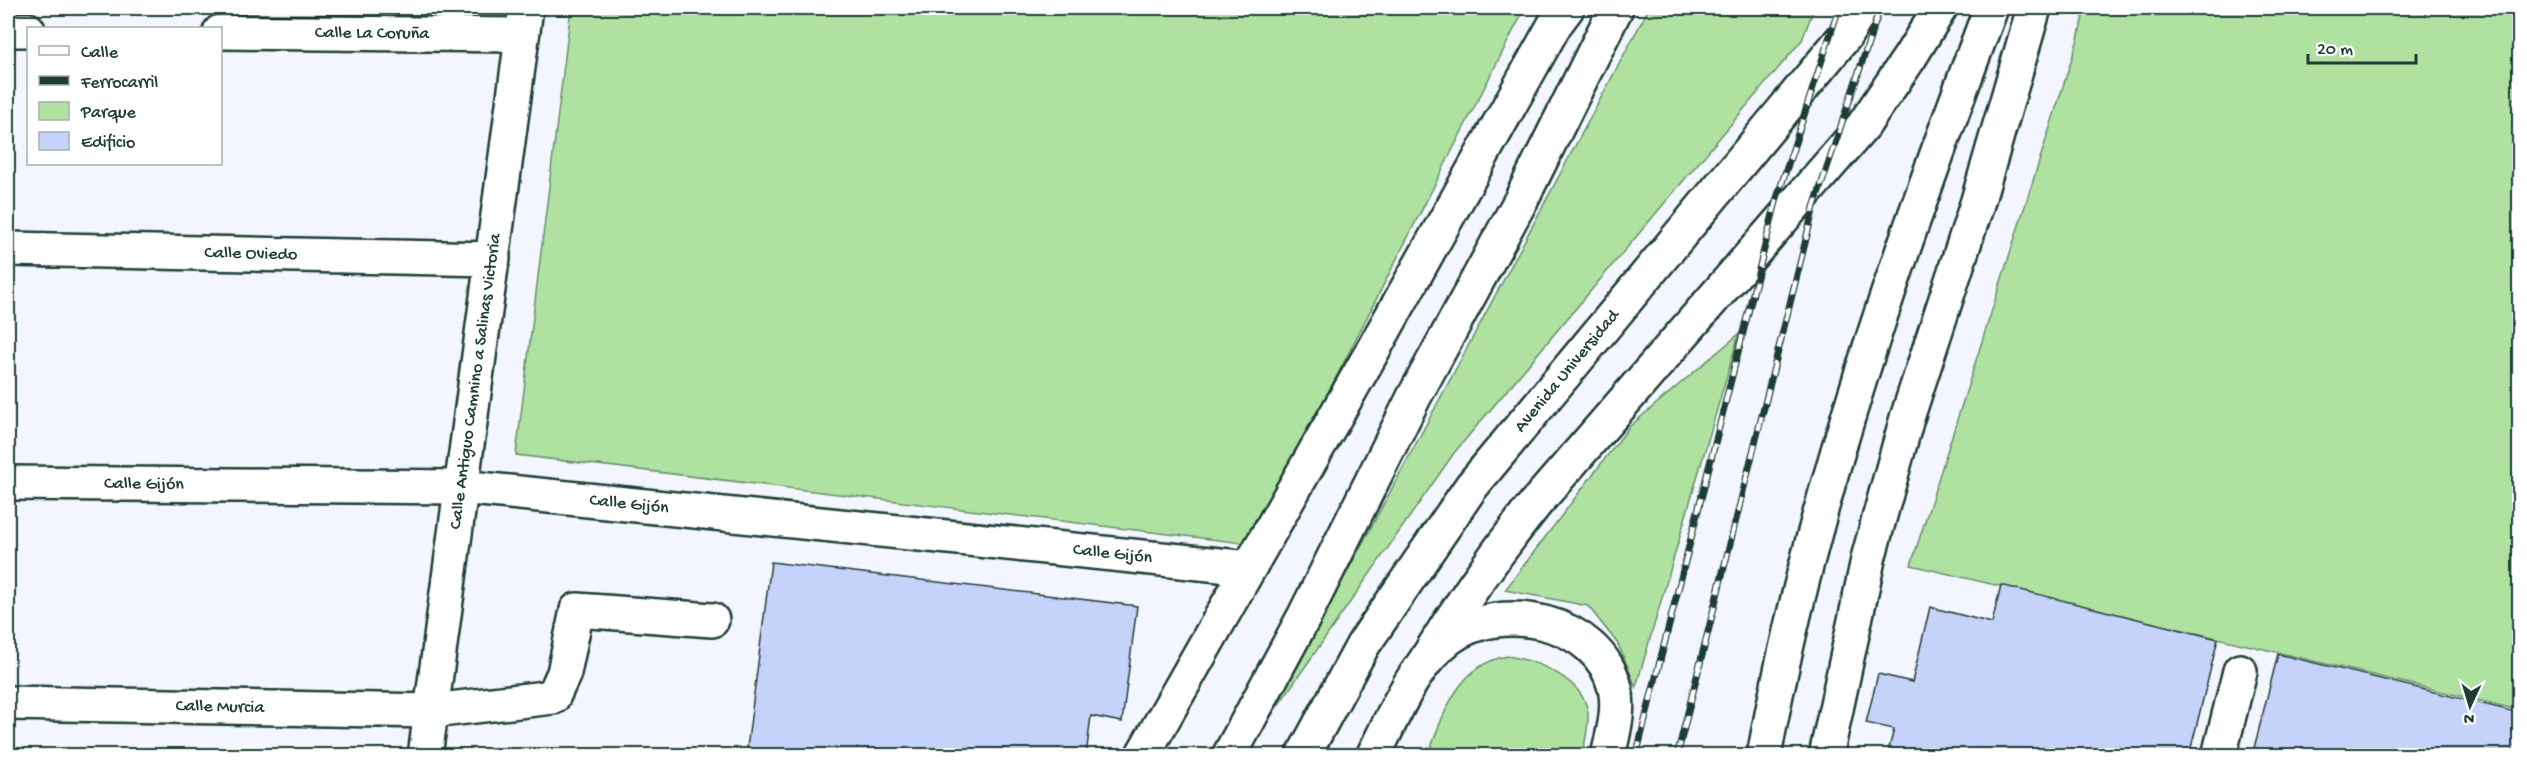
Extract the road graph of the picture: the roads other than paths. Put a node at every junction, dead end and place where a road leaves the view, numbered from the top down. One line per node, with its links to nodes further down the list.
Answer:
1 (1567, 8): 15 (main road)
2 (1616, 8): 23 (main road)
3 (1862, 8): 24 (main road, Avenida Universidad)
4 (1940, 8): 17 (main road)
5 (1991, 8): 27 (main road)
6 (2034, 8): 28 (main road)
7 (524, 21): 10 (main road, Calle La Coruña); 12 (main road, Calle Antiguo Camnino a Salinas Victoria)
8 (8, 30): 9 (main road)
9 (27, 30)
10 (222, 32)
11 (8, 249): 12 (main road, Calle Oviedo)
12 (493, 259): 14 (main road, Calle Antiguo Camnino a Salinas Victoria)
13 (8, 483): 14 (main road, Calle Gijón)
14 (460, 487): 15 (main road, Calle Gijón); 20 (main road, Calle Antiguo Camnino a Salinas Victoria)
15 (1249, 568): 22 (main road)
16 (712, 620): 20 (main road, Calle Murcia)
17 (1424, 663): 25 (main road); 26 (main road)
18 (2240, 671): 29 (main road)
19 (8, 703): 20 (main road, Calle Murcia)
20 (432, 711): 21 (main road, Calle Antiguo Camnino a Salinas Victoria)
21 (425, 756)
22 (1142, 756)
23 (1229, 756)
24 (1303, 756)
25 (1373, 756)
26 (1608, 756)
27 (1764, 756)
28 (1826, 756)
29 (2219, 756)

